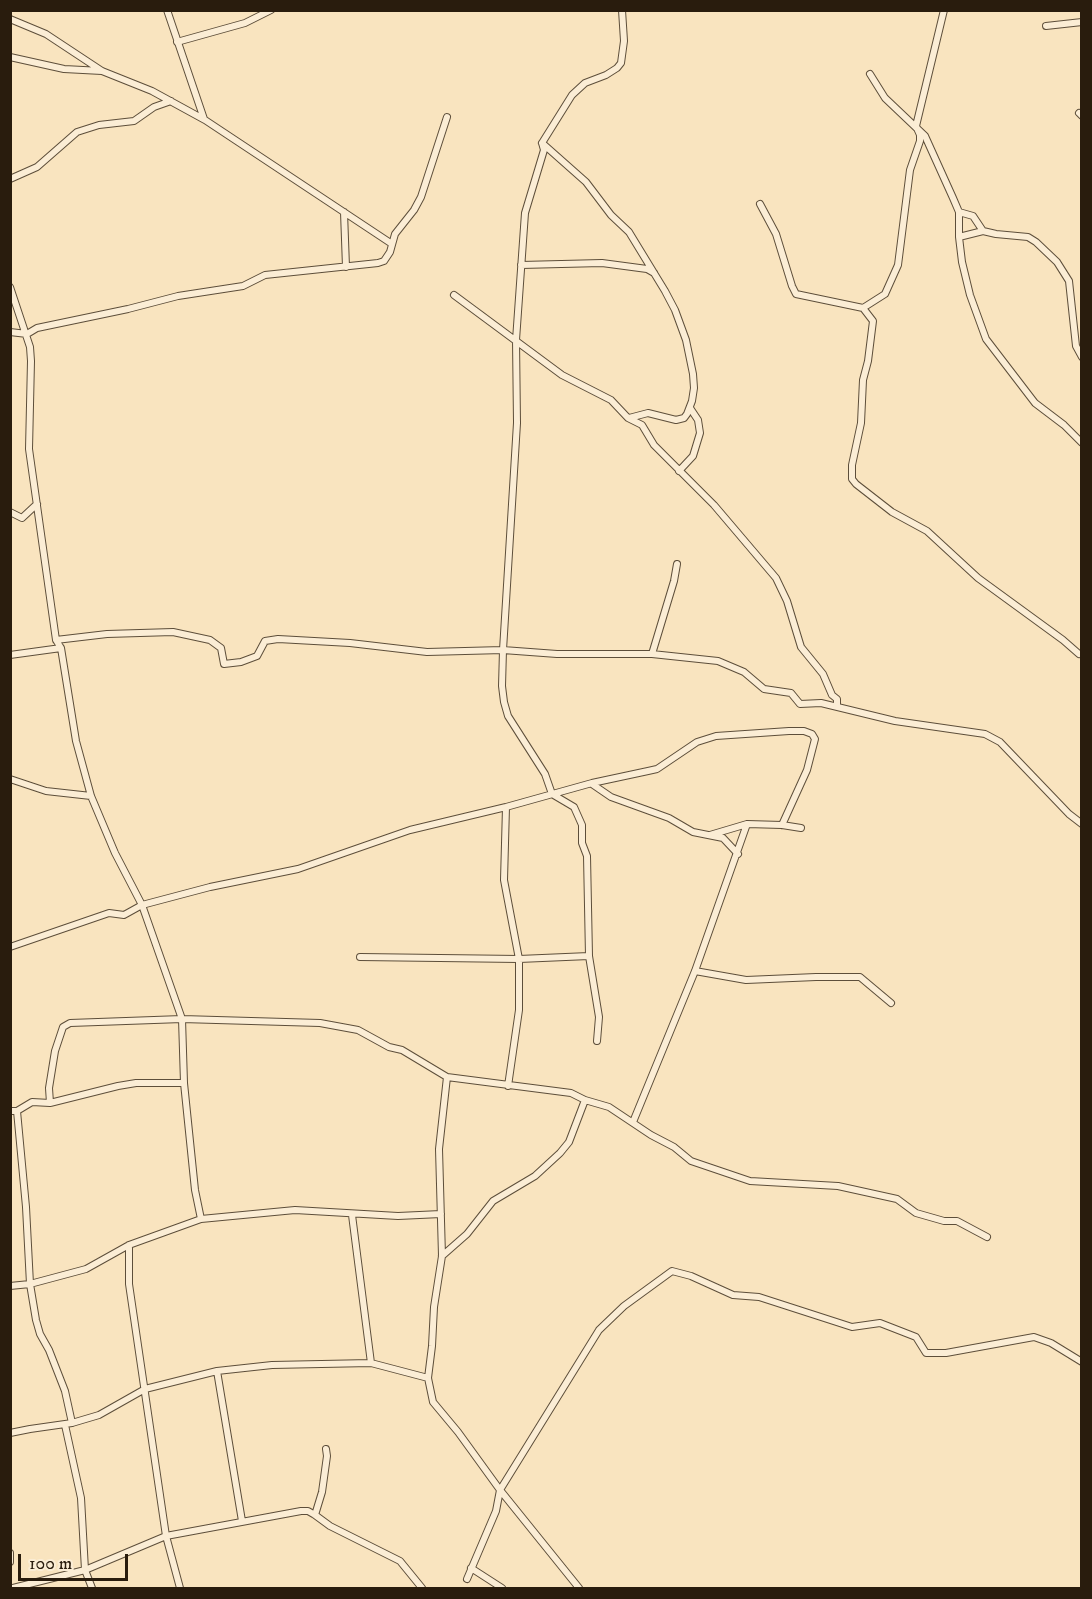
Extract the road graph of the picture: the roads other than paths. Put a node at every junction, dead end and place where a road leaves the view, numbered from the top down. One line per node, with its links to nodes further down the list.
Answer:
1 (167, 10): 8 (street)
2 (271, 10): 8 (street)
3 (622, 10): 16 (street)
4 (944, 10): 15 (street)
5 (10, 20): 10 (street)
6 (1082, 22): 7 (street)
7 (1046, 26)
8 (177, 42): 14 (street)
9 (10, 57): 10 (street)
10 (102, 71): 12 (street)
11 (870, 74): 15 (street)
12 (171, 101): 14 (street); 17 (street)
13 (447, 117): 23 (street)
14 (204, 120): 19 (street)
15 (916, 126): 20 (street); 29 (street)
16 (542, 143): 24 (street); 26 (street)
17 (10, 180)
18 (760, 204): 29 (street)
19 (344, 212): 23 (street); 25 (street)
20 (959, 212): 21 (street); 22 (street)
21 (983, 231): 22 (street); 33 (street)
22 (958, 237): 36 (street)
23 (392, 244): 25 (street)
24 (521, 265): 26 (street); 32 (street)
25 (345, 267): 31 (street)
26 (655, 273): 34 (street)
27 (10, 286): 31 (street)
28 (454, 295): 32 (street)
29 (863, 308): 45 (street)
30 (10, 332): 31 (street)
31 (27, 334): 38 (street)
32 (516, 339): 35 (street); 43 (street)
33 (1082, 357)
34 (690, 408): 35 (street); 37 (street)
35 (628, 418): 37 (street)
36 (1082, 443)
37 (679, 471): 47 (street)
38 (37, 504): 39 (street); 41 (street)
39 (10, 512)
40 (677, 564): 44 (street)
41 (56, 639): 42 (street); 43 (street)
42 (61, 648): 46 (street); 51 (street)
43 (503, 650): 44 (street); 50 (street)
44 (652, 654): 47 (street)
45 (1079, 654)
46 (10, 655)
47 (837, 706): 54 (street)
48 (10, 779): 51 (street)
49 (592, 783): 50 (street); 55 (street); 57 (street)
50 (552, 794): 52 (street); 61 (street)
51 (91, 796): 59 (street)
52 (506, 807): 59 (street); 63 (street)
53 (747, 824): 55 (street); 57 (street); 58 (street)
54 (1082, 824)
55 (782, 825): 56 (street)
56 (801, 828)
57 (707, 836): 58 (street)
58 (738, 854): 64 (street)
59 (142, 905): 60 (street); 66 (street)
60 (10, 946)
61 (589, 956): 63 (street); 67 (street)
62 (360, 957): 63 (street)
63 (519, 959): 70 (street)
64 (695, 971): 65 (street); 74 (street)
65 (891, 1003)
66 (182, 1019): 68 (street); 69 (street); 72 (street)
67 (597, 1041)
68 (447, 1077): 70 (street); 75 (street)
69 (184, 1083): 72 (street); 77 (street)
70 (508, 1086): 71 (street)
71 (585, 1100): 74 (street); 80 (street)
72 (50, 1103): 73 (street)
73 (14, 1111): 81 (street)
74 (633, 1122): 78 (street)
75 (441, 1214): 76 (street); 80 (street)
76 (352, 1215): 77 (street); 84 (street)
77 (201, 1219): 79 (street)
78 (987, 1237)
79 (129, 1245): 81 (street); 87 (street)
80 (442, 1256): 86 (street)
81 (30, 1284): 82 (street); 88 (street)
82 (10, 1286)
83 (1082, 1362): 91 (street)
84 (370, 1363): 85 (street); 86 (street)
85 (217, 1371): 87 (street); 93 (street)
86 (428, 1378): 91 (street)
87 (146, 1389): 88 (street); 94 (street)
88 (68, 1424): 89 (street); 98 (street)
89 (10, 1433)
90 (326, 1449): 92 (street)
91 (500, 1490): 97 (street); 105 (street)
92 (315, 1515): 93 (street); 103 (street)
93 (242, 1521): 94 (street)
94 (166, 1536): 98 (street); 102 (street)
95 (10, 1553): 96 (street)
96 (10, 1562)
97 (471, 1568): 99 (street); 104 (street)
98 (85, 1570): 100 (street); 101 (street)
99 (467, 1579)
100 (13, 1588)
101 (92, 1588)
102 (180, 1588)
103 (422, 1588)
104 (502, 1588)
105 (579, 1588)

